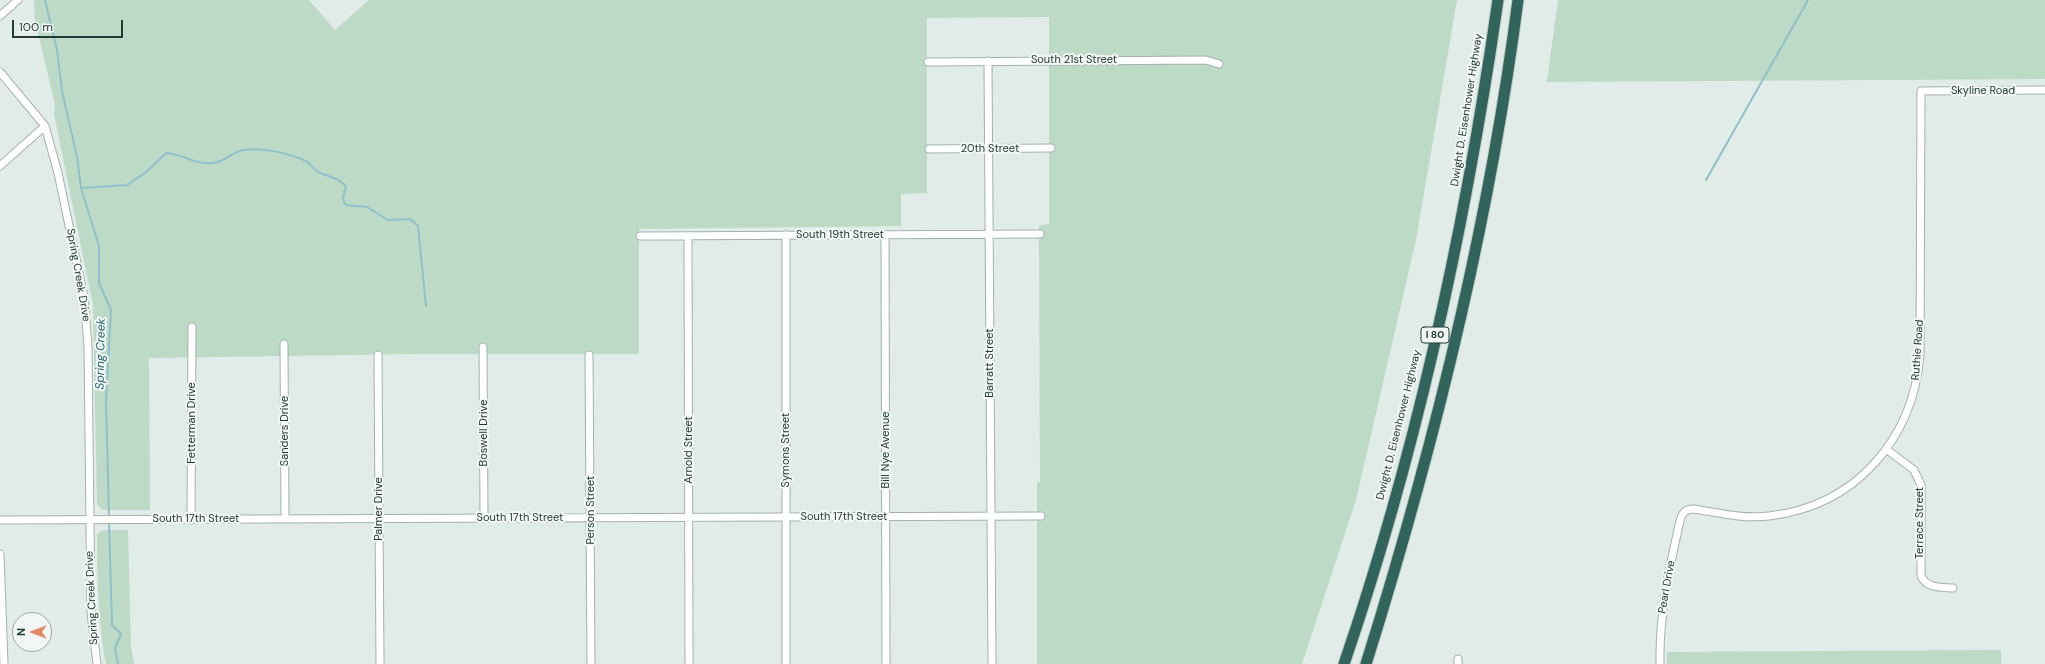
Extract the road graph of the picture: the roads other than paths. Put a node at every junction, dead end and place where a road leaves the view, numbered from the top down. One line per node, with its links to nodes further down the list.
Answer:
1 (18, 0): 4 (street)
2 (1498, 0): 51 (highway, Dwight D. Eisenhower Highway / I 80)
3 (1518, 0): 52 (highway, I 80)
4 (0, 16)
5 (988, 61): 6 (street, South 21st Street); 7 (street, South 21st Street); 14 (street, Barratt Street)
6 (928, 62)
7 (1219, 64)
8 (0, 72): 11 (street, Spring Creek Drive)
9 (2045, 90): 10 (street, Skyline Road)
10 (1921, 91): 27 (street, Ruthie Road)
11 (45, 126): 15 (street); 39 (street, Spring Creek Drive)
12 (1052, 148): 14 (street, 20th Street)
13 (928, 149): 14 (street, 20th Street)
14 (989, 149): 19 (street, Barratt Street)
15 (0, 166)
16 (1040, 234): 19 (street, South 19th Street)
17 (786, 235): 18 (street, South 19th Street); 21 (street, South 19th Street); 33 (street, Symons Street)
18 (885, 235): 19 (street, South 19th Street); 29 (street, Bill Nye Avenue)
19 (989, 235): 30 (street, Barratt Street)
20 (640, 236): 21 (street, South 19th Street)
21 (688, 236): 32 (street, Arnold Street)
22 (192, 327): 40 (street, Fetterman Drive)
23 (284, 344): 36 (street, Sanders Drive)
24 (483, 347): 34 (street, Boswell Drive)
25 (378, 355): 37 (street, Palmer Drive)
26 (590, 355): 35 (street, Person Street)
27 (1886, 449): 28 (street, Ruthie Road); 42 (street, Terrace Street)
28 (1684, 511): 53 (street, Pearl Drive)
29 (886, 516): 30 (street, South 17th Street); 33 (street, South 17th Street); 49 (street, Bill Nye Avenue)
30 (991, 516): 31 (street, South 17th Street); 50 (street, Barratt Street)
31 (1041, 516)
32 (689, 517): 33 (street, South 17th Street); 35 (street, South 17th Street); 47 (street, Arnold Street)
33 (786, 517): 48 (street, Symons Street)
34 (484, 518): 35 (street, South 17th Street); 37 (street, South 17th Street)
35 (591, 518): 46 (street, Person Street)
36 (285, 519): 37 (street, South 17th Street); 40 (street, South 17th Street)
37 (379, 519): 45 (street, Palmer Drive)
38 (0, 520): 39 (street, South 17th Street)
39 (90, 520): 40 (street, South 17th Street); 44 (street, Spring Creek Drive)
40 (192, 520)
41 (0, 554): 43 (street)
42 (1953, 588)
43 (4, 664)
44 (97, 664)
45 (380, 664)
46 (591, 664)
47 (689, 664)
48 (786, 664)
49 (886, 664)
50 (992, 664)
51 (1344, 664)
52 (1366, 664)
53 (1660, 664)

